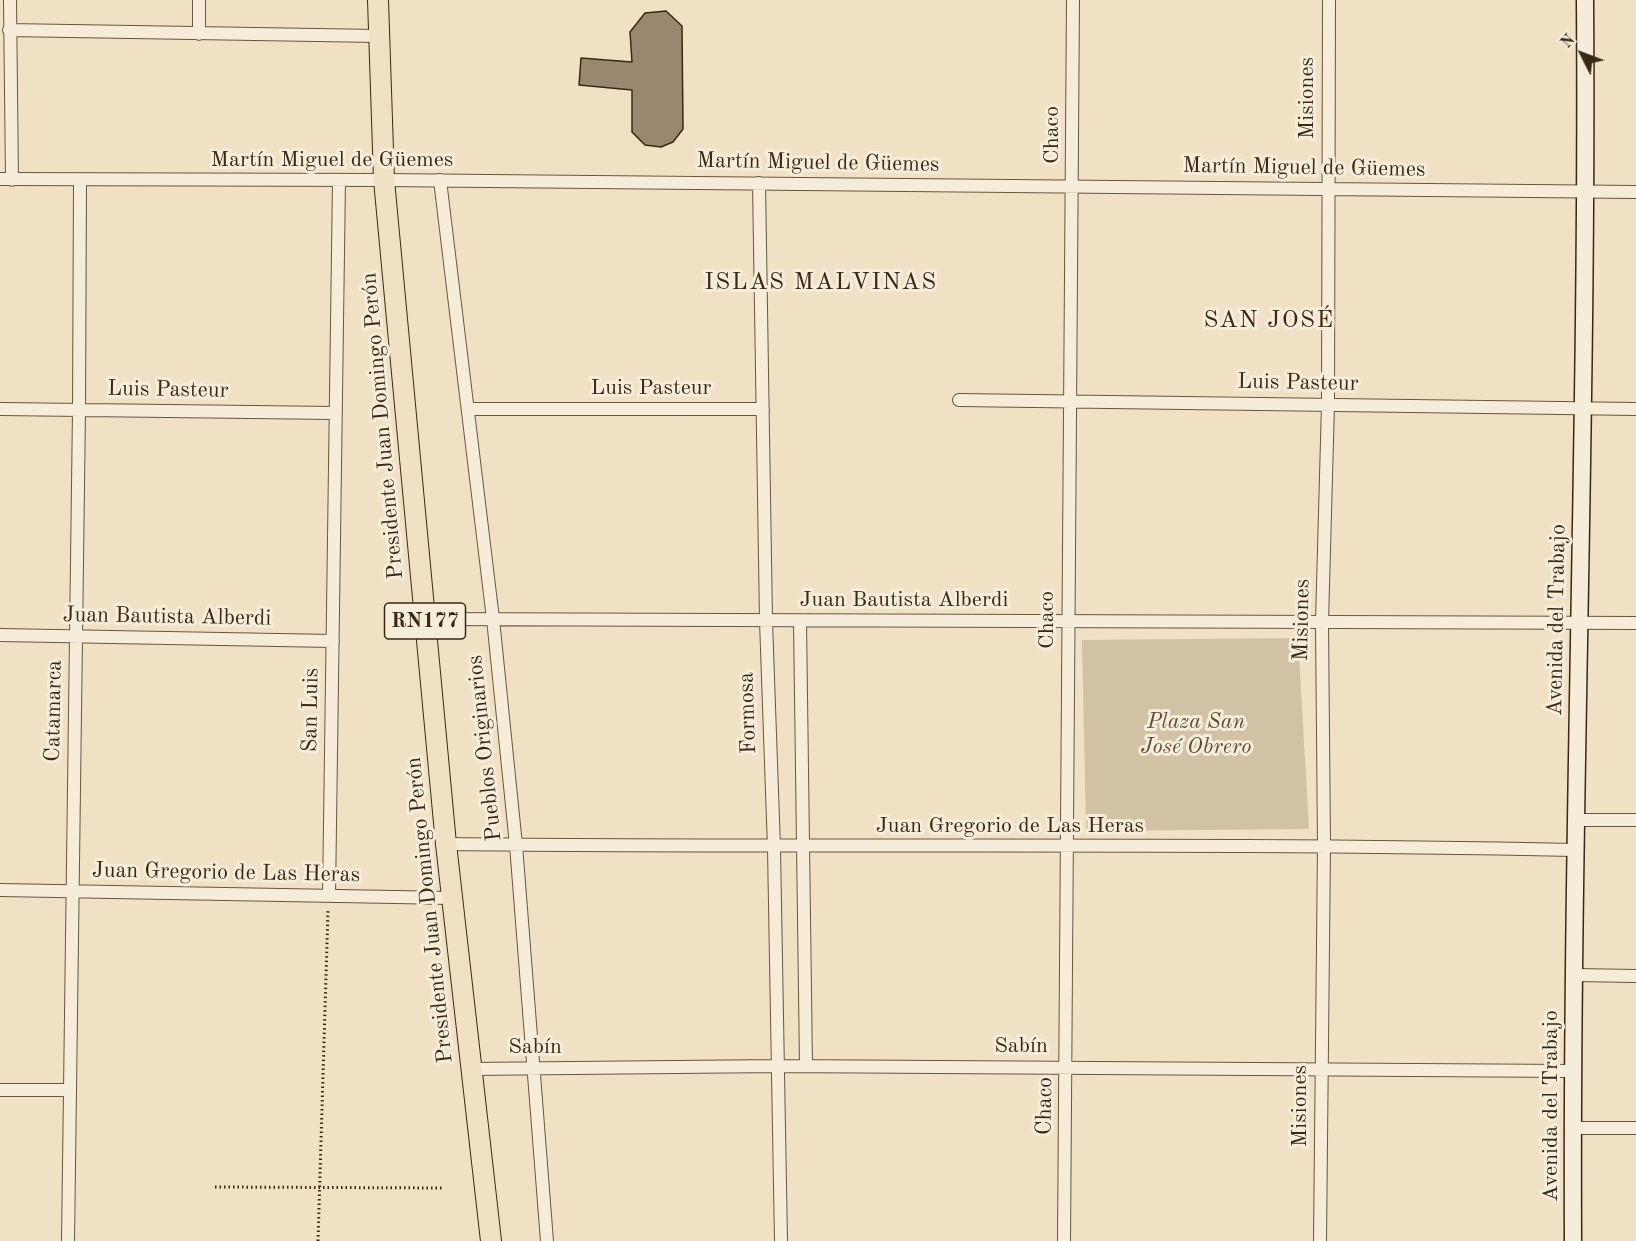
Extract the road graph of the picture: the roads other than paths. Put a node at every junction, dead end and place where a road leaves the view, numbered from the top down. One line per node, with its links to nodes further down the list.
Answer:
1 (10, 0): 7 (street)
2 (199, 0): 8 (street)
3 (378, 0): 9 (main road, Presidente Juan Domingo Perón / RN177)
4 (1074, 0): 16 (street, Chaco)
5 (1329, 0): 17 (street, Misiones)
6 (1585, 0): 18 (main road, Avenida del Trabajo)
7 (9, 30): 8 (street); 10 (street)
8 (200, 34): 9 (street)
9 (378, 36): 12 (main road, Presidente Juan Domingo Perón / RN177)
10 (6, 179): 14 (street, Martín Miguel de Güemes)
11 (339, 180): 12 (street, Martín Miguel de Güemes); 14 (street, Martín Miguel de Güemes); 29 (street, San Luis)
12 (384, 180): 13 (street, Martín Miguel de Güemes); 30 (main road, Presidente Juan Domingo Perón / RN177)
13 (440, 180): 15 (street, Martín Miguel de Güemes); 24 (street, Pueblos Originarios)
14 (80, 181): 28 (street, Catamarca)
15 (759, 183): 16 (street, Martín Miguel de Güemes); 25 (street, Formosa)
16 (1073, 186): 17 (street, Martín Miguel de Güemes); 21 (street, Chaco)
17 (1328, 190): 18 (street, Martín Miguel de Güemes); 22 (street, Misiones)
18 (1587, 192): 19 (street, Martín Miguel de Güemes); 26 (main road, Avenida del Trabajo)
19 (1636, 192)
20 (959, 400): 21 (street, Luis Pasteur)
21 (1070, 400): 22 (street, Luis Pasteur); 34 (street, Chaco)
22 (1328, 404): 26 (street, Luis Pasteur); 35 (street, Misiones)
23 (0, 409): 28 (street, Luis Pasteur)
24 (468, 409): 25 (street, Luis Pasteur); 31 (street, Pueblos Originarios)
25 (762, 409): 32 (street, Formosa)
26 (1581, 409): 27 (street, Luis Pasteur); 36 (main road, Avenida del Trabajo)
27 (1636, 409)
28 (80, 410): 29 (street, Luis Pasteur); 39 (street, Catamarca)
29 (335, 413): 40 (street, San Luis)
30 (425, 619): 31 (street, Juan Bautista Alberdi); 43 (main road, Presidente Juan Domingo Perón / RN177)
31 (493, 619): 32 (street, Juan Bautista Alberdi); 44 (street, Pueblos Originarios)
32 (766, 621): 33 (street, Juan Bautista Alberdi); 47 (street, Formosa)
33 (800, 621): 34 (street, Juan Bautista Alberdi); 48 (street)
34 (1068, 621): 35 (street, Juan Bautista Alberdi); 46 (street, Chaco)
35 (1322, 622): 36 (street, Juan Bautista Alberdi); 45 (street, Misiones)
36 (1580, 623): 37 (street, Juan Bautista Alberdi); 41 (main road, Avenida del Trabajo)
37 (1636, 623)
38 (0, 634): 39 (street, Juan Bautista Alberdi)
39 (76, 636): 40 (street, Juan Bautista Alberdi); 51 (street, Catamarca)
40 (333, 641): 52 (street, San Luis)
41 (1577, 820): 42 (street); 49 (main road, Avenida del Trabajo)
42 (1636, 820)
43 (446, 844): 44 (street, Juan Gregorio de Las Heras); 53 (main road, Presidente Juan Domingo Perón / RN177)
44 (516, 845): 47 (street, Juan Gregorio de Las Heras); 59 (street, Pueblos Originarios)
45 (1324, 845): 46 (street, Juan Gregorio de Las Heras); 49 (street, Juan Gregorio de Las Heras); 61 (street, Misiones)
46 (1067, 847): 48 (street, Juan Gregorio de Las Heras); 58 (street, Chaco)
47 (774, 848): 48 (street, Juan Gregorio de Las Heras); 56 (street, Formosa)
48 (804, 848): 57 (street)
49 (1574, 850): 54 (main road, Avenida del Trabajo)
50 (0, 890): 51 (street, Juan Gregorio de Las Heras)
51 (73, 892): 52 (street, Juan Gregorio de Las Heras); 64 (street, Catamarca)
52 (329, 896): 53 (street, Juan Gregorio de Las Heras)
53 (452, 898): 60 (main road, Presidente Juan Domingo Perón / RN177)
54 (1575, 975): 55 (street); 62 (main road, Avenida del Trabajo)
55 (1636, 976)
56 (779, 1066): 57 (street, Sabín); 59 (street, Sabín); 70 (street, Formosa)
57 (806, 1066): 58 (street, Sabín)
58 (1066, 1067): 61 (street, Sabín); 71 (street, Chaco)
59 (532, 1068): 60 (street, Sabín); 69 (street, Pueblos Originarios)
60 (470, 1069): 68 (main road, Presidente Juan Domingo Perón / RN177)
61 (1321, 1071): 62 (street, Sabín); 72 (street, Misiones)
62 (1572, 1071): 65 (main road, Avenida del Trabajo)
63 (0, 1090): 64 (street)
64 (70, 1090): 67 (street, Catamarca)
65 (1573, 1128): 66 (street); 73 (main road, Avenida del Trabajo)
66 (1636, 1128)
67 (68, 1241)
68 (491, 1241)
69 (547, 1241)
70 (781, 1241)
71 (1064, 1241)
72 (1320, 1241)
73 (1573, 1241)

